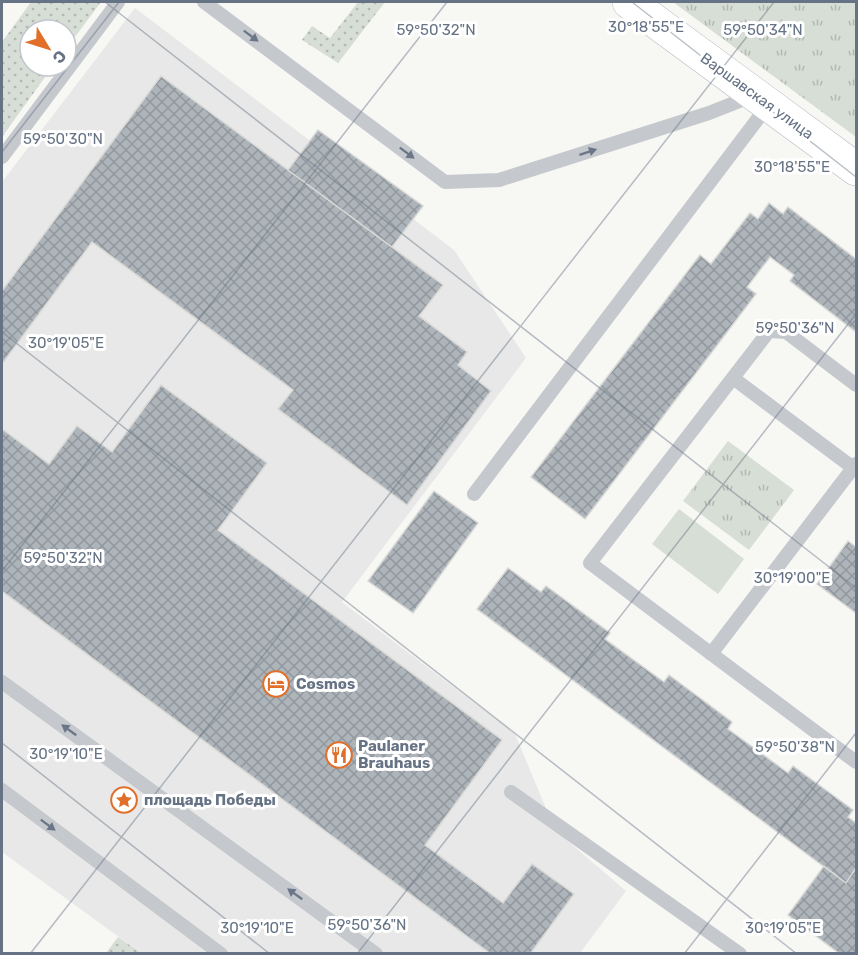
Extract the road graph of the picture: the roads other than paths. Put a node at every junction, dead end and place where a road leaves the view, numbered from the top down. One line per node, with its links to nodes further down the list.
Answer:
1 (118, 2): 5 (lane)
2 (204, 2): 4 (lane, one-way to 4)
3 (629, 2): 4 (street, Варшавская улица)
4 (762, 99): 6 (street, Варшавская улица); 10 (lane)
5 (2, 158)
6 (856, 169)
7 (733, 378): 8 (lane); 9 (lane); 11 (lane)
8 (856, 385)
9 (855, 467): 11 (lane)
10 (474, 494)
11 (711, 654): 13 (lane)
12 (2, 682): 17 (lane, one-way to 12)
13 (856, 762)
14 (2, 790): 16 (lane, one-way to 16)
15 (511, 792): 18 (lane)
16 (221, 954)
17 (376, 954)
18 (740, 954)

